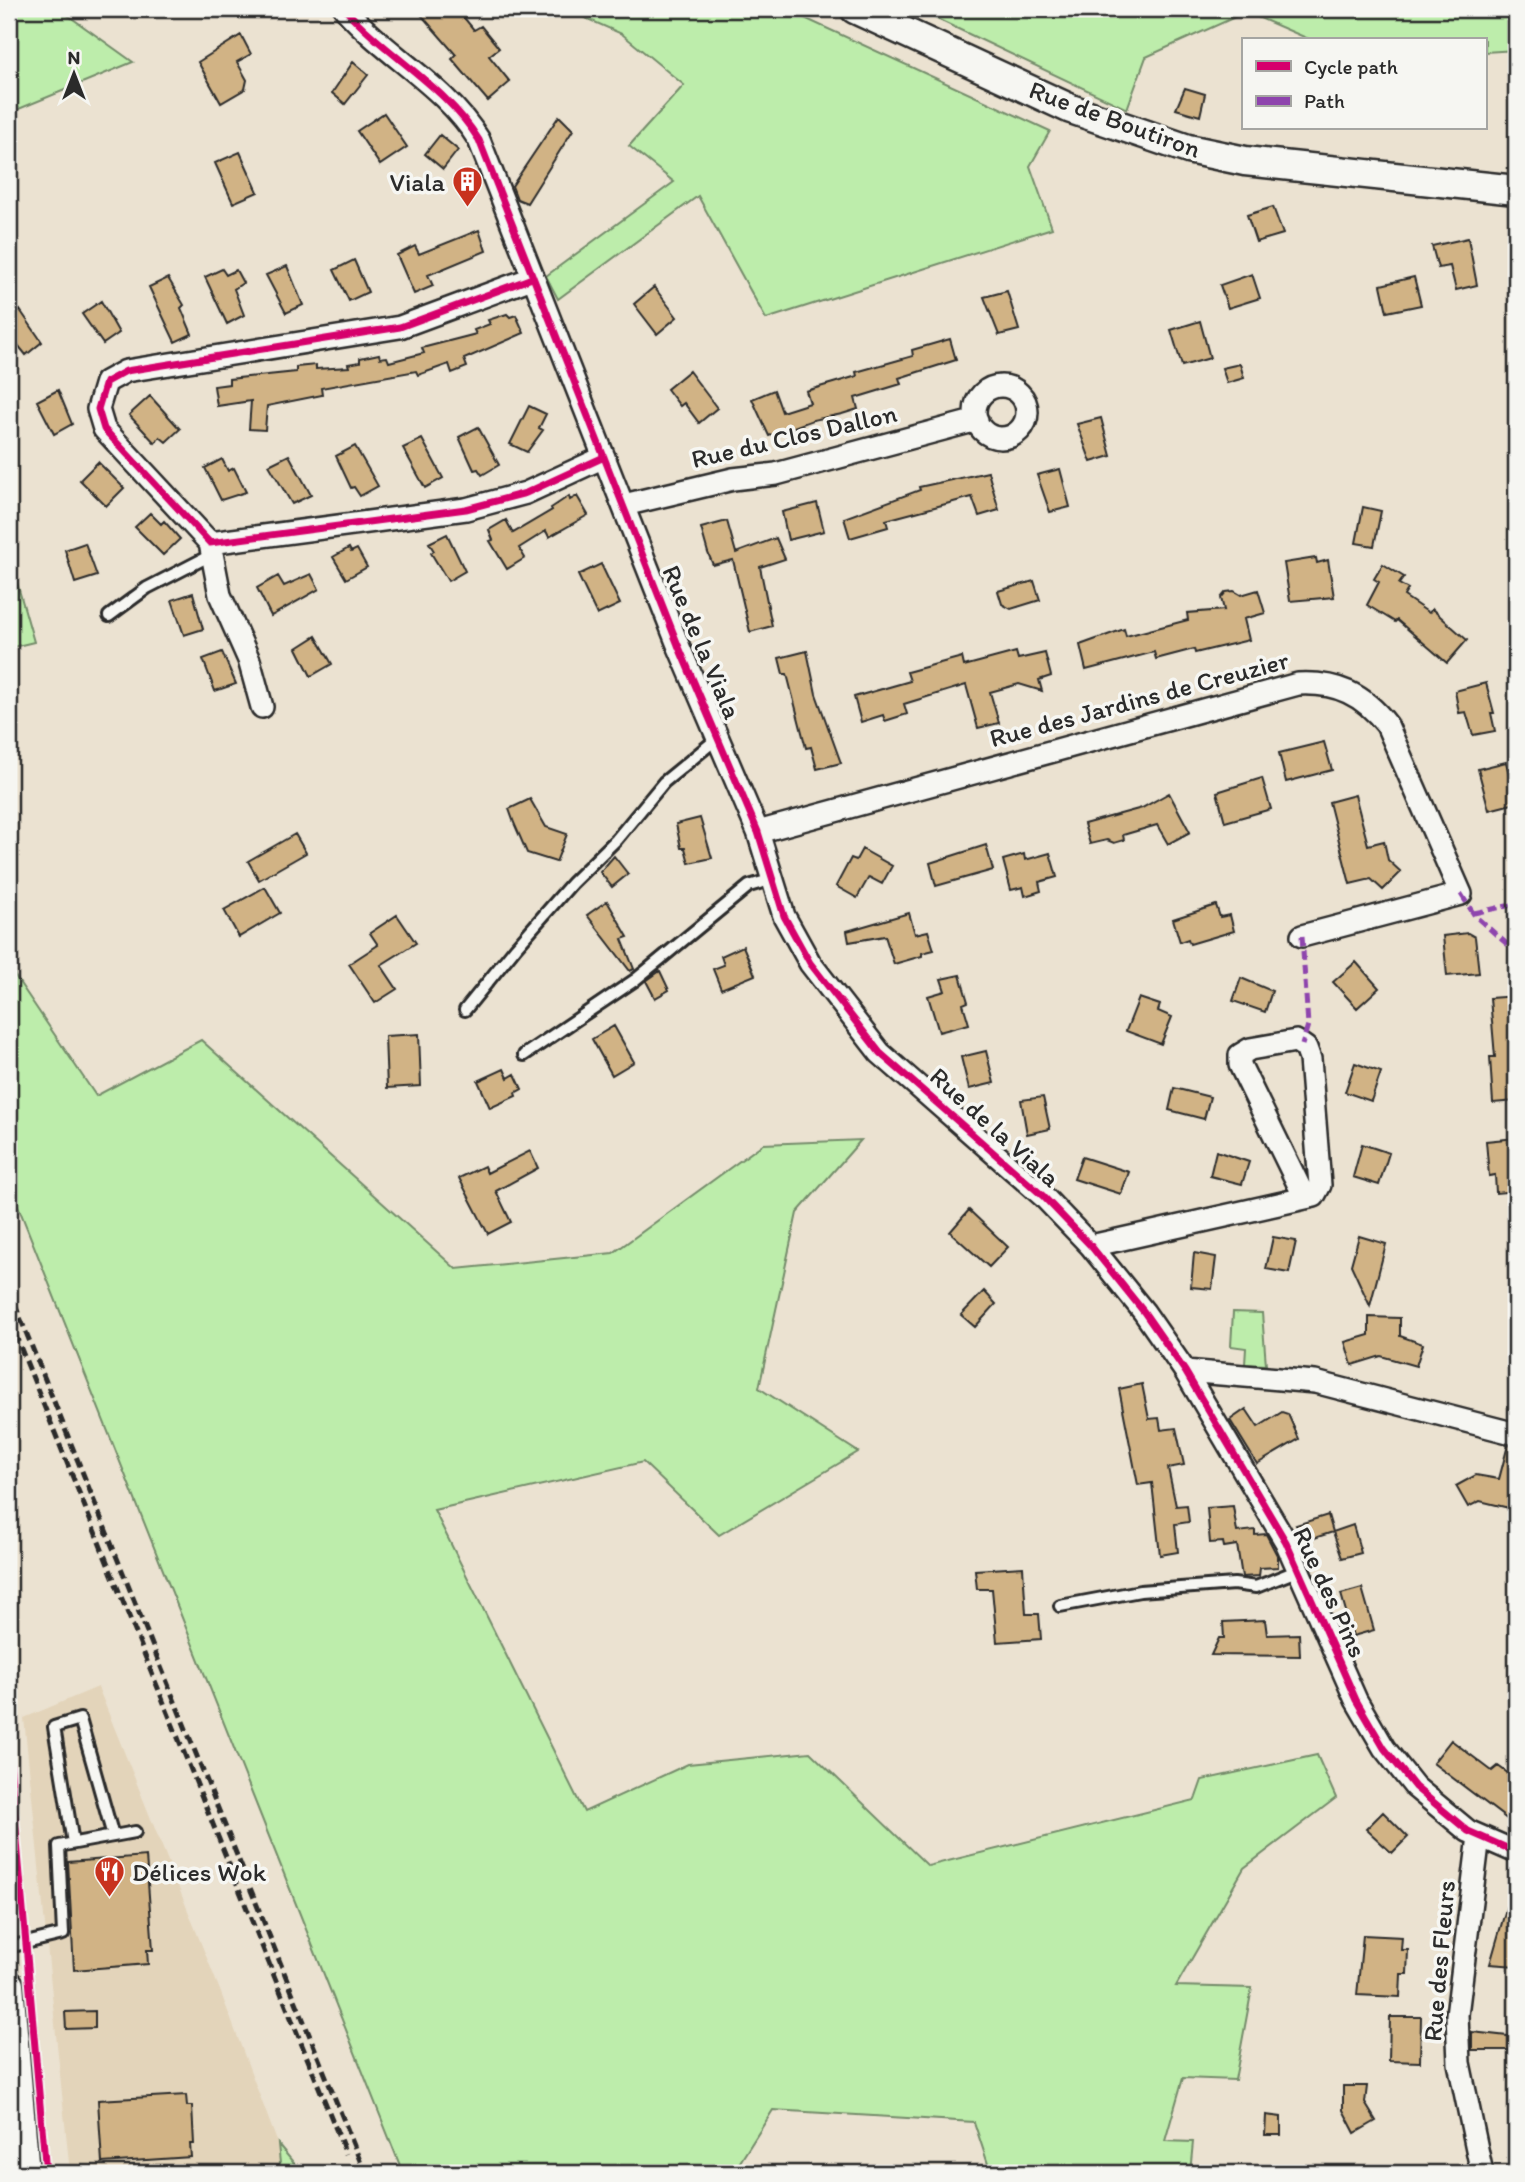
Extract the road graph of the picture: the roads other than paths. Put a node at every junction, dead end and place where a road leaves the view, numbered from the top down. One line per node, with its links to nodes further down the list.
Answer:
1 (345, 9): 4 (street, Rue de la Viala)
2 (855, 9): 3 (main road, Rue de Boutiron)
3 (1516, 190)
4 (532, 278): 6 (street, Rue de la Viala); 8 (street)
5 (977, 420): 7 (street, Rue du Clos Dallon)
6 (604, 457): 7 (street, Rue de la Viala); 8 (street)
7 (624, 505): 11 (street, Rue de la Viala)
8 (211, 549): 9 (lane); 10 (street)
9 (109, 616)
10 (262, 707)
11 (719, 737): 12 (street, Rue de la Viala); 15 (lane)
12 (758, 832): 13 (street, Rue de la Viala); 14 (street, Rue des Jardins de Creuzier)
13 (773, 879): 16 (lane); 18 (street, Rue de la Viala)
14 (1301, 936)
15 (465, 1010)
16 (524, 1055)
17 (1305, 1198): 17 (street); 18 (street)
18 (1091, 1246): 19 (street, Rue des Pins)
19 (1185, 1371): 20 (street); 21 (street, Rue des Pins)
20 (1516, 1434)
21 (1299, 1570): 22 (lane); 25 (street, Rue des Pins)
22 (1060, 1606)
23 (135, 1832): 24 (lane)
24 (113, 1836): 26 (lane); 26 (lane)
25 (1479, 1836): 27 (street, Rue des Pins); 31 (street, Rue des Fleurs)
26 (74, 1843): 28 (lane)
27 (1516, 1852)
28 (9, 1947)
29 (9, 1985): 30 (main road)
30 (25, 2173)
31 (1482, 2173)

